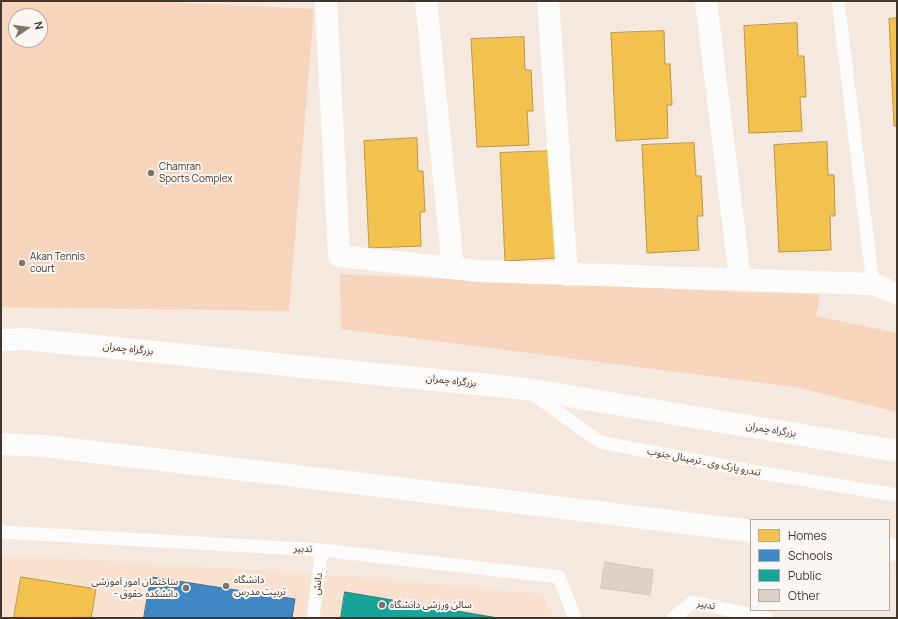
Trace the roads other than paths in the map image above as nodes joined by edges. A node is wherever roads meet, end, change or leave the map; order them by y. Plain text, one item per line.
1 (326, 1) edge
2 (426, 1) edge
3 (548, 1) edge
4 (706, 1) edge
5 (838, 1) edge
6 (453, 268) junction
7 (566, 275) junction
8 (740, 279) junction
9 (873, 284) junction
10 (897, 294) edge
11 (1, 340) edge
12 (527, 389) junction
13 (1, 444) edge
14 (897, 451) edge
15 (897, 495) edge
16 (750, 531) edge
17 (1, 532) edge
18 (322, 550) junction
19 (313, 618) edge
20 (575, 618) edge
21 (672, 618) edge
22 (767, 618) edge

1 - 6 main road
2 - 6 main road
3 - 7 main road
4 - 8 main road
5 - 9 lane
6 - 7 main road
7 - 8 main road
8 - 9 main road
9 - 10 main road
11 - 12 main road, بزرگراه چمران
12 - 14 main road, بزرگراه چمران
12 - 15 lane, تندرو پارک وی ـ ترمینال جنوب
13 - 16 main road
17 - 18 lane, تدبیر
18 - 19 lane, دانش
18 - 20 lane, تدبیر
21 - 22 lane, تدبیر

